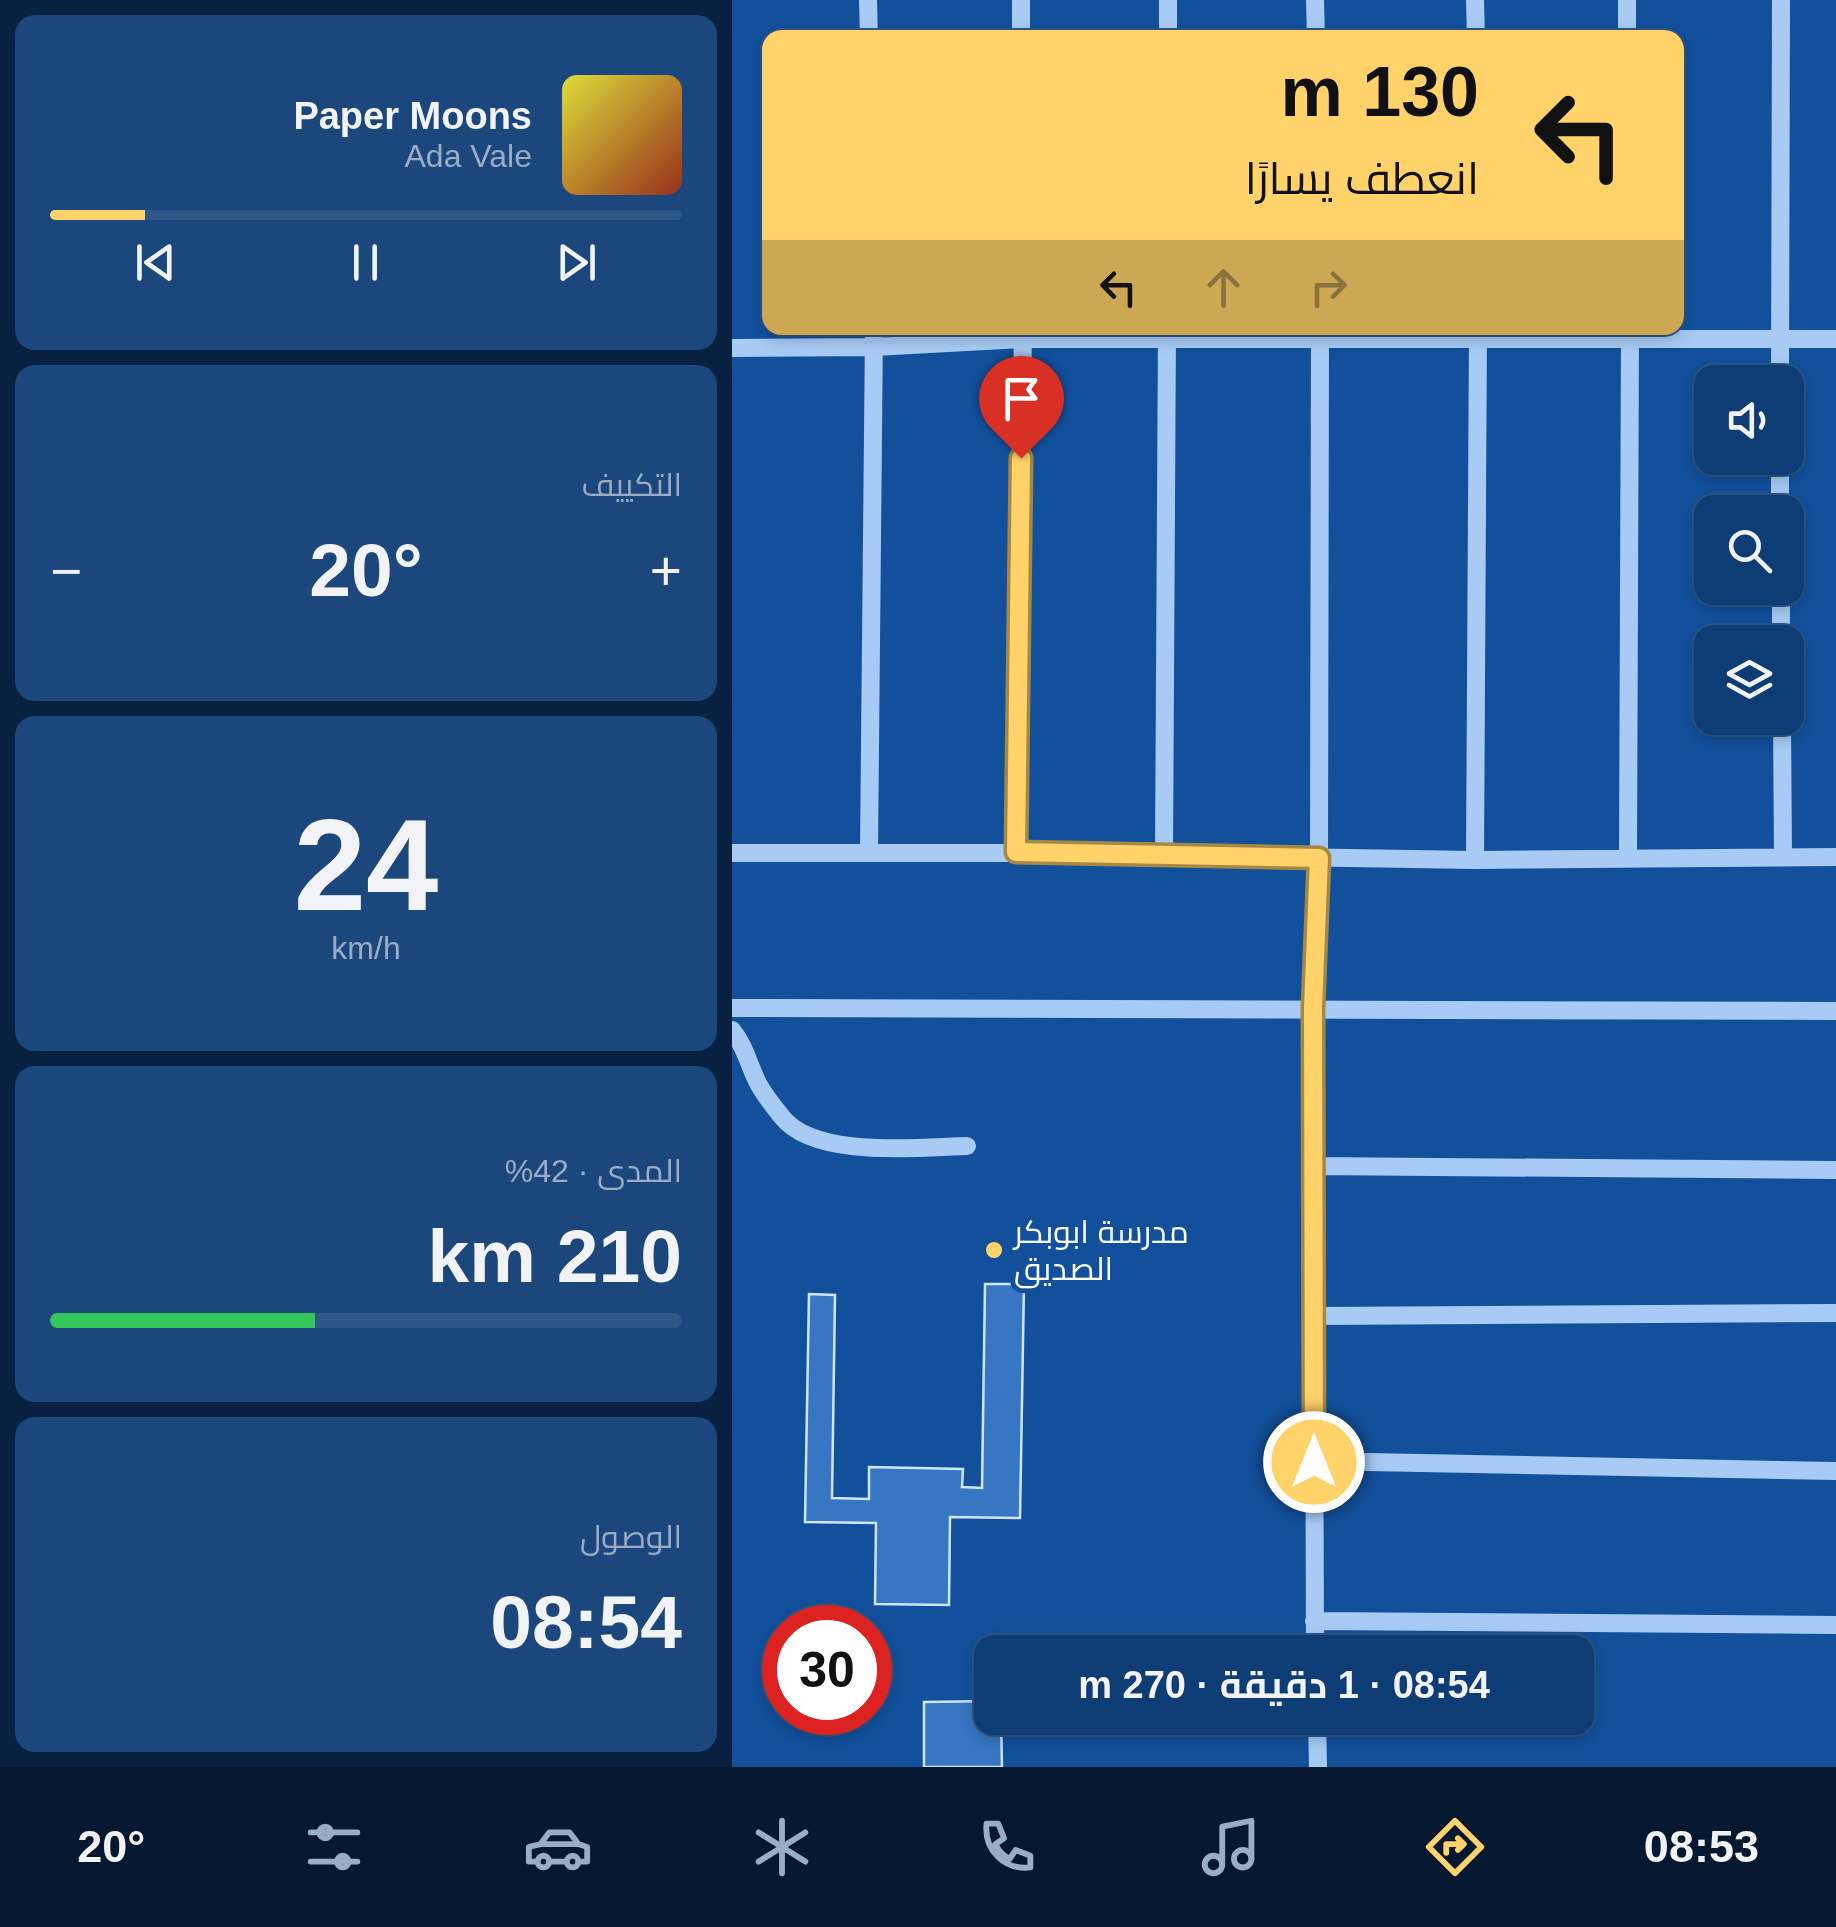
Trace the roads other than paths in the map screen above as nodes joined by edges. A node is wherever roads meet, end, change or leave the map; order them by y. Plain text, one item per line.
1 (868, 0) edge
2 (1020, 0) edge
3 (1168, 0) edge
4 (1315, 0) edge
5 (1475, 0) edge
6 (1627, 0) edge
7 (1781, 0) edge
8 (869, 30) edge
9 (1021, 30) edge
10 (1168, 30) edge
11 (1316, 30) edge
12 (1476, 30) edge
13 (1627, 30) edge
14 (948, 335) edge
15 (1023, 335) edge
16 (1167, 335) edge
17 (1320, 335) edge
18 (1478, 335) edge
19 (1630, 335) edge
20 (1680, 335) edge
21 (874, 337) edge
22 (1779, 339) junction
23 (1836, 339) edge
24 (732, 348) edge
25 (1780, 365) edge
26 (1782, 735) edge
27 (732, 852) edge
28 (1016, 852) junction
29 (870, 853) junction
30 (1783, 855) junction
31 (1164, 856) junction
32 (1836, 857) edge
33 (1319, 858) junction
34 (1628, 858) junction
35 (1475, 860) junction
36 (732, 1008) edge
37 (1313, 1008) junction
38 (1836, 1011) edge
39 (732, 1030) edge
40 (967, 1146) dead end
41 (1313, 1166) junction
42 (1836, 1170) edge
43 (1836, 1313) edge
44 (1314, 1316) junction
45 (1314, 1462) junction
46 (1836, 1471) edge
47 (1314, 1622) junction
48 (1836, 1625) edge
49 (1314, 1635) edge
50 (1317, 1735) edge
51 (1318, 1767) edge

1 - 8 street
2 - 9 street
3 - 10 street
4 - 11 street
5 - 12 street
6 - 13 street
7 - 22 street
14 - 21 street
15 - 28 street
16 - 31 street
17 - 33 street
18 - 35 street
19 - 34 street
20 - 22 street
21 - 24 street
21 - 29 street
22 - 23 street
22 - 25 street
26 - 30 street
27 - 29 street
28 - 29 street
28 - 31 street
30 - 32 street
30 - 34 street
31 - 33 street
33 - 35 street
33 - 37 street
34 - 35 street
36 - 37 street
37 - 38 street
37 - 41 street
39 - 40 street
41 - 42 street
41 - 44 street
43 - 44 street
44 - 45 street
45 - 46 street
45 - 47 street
47 - 48 street
47 - 49 street
50 - 51 street

